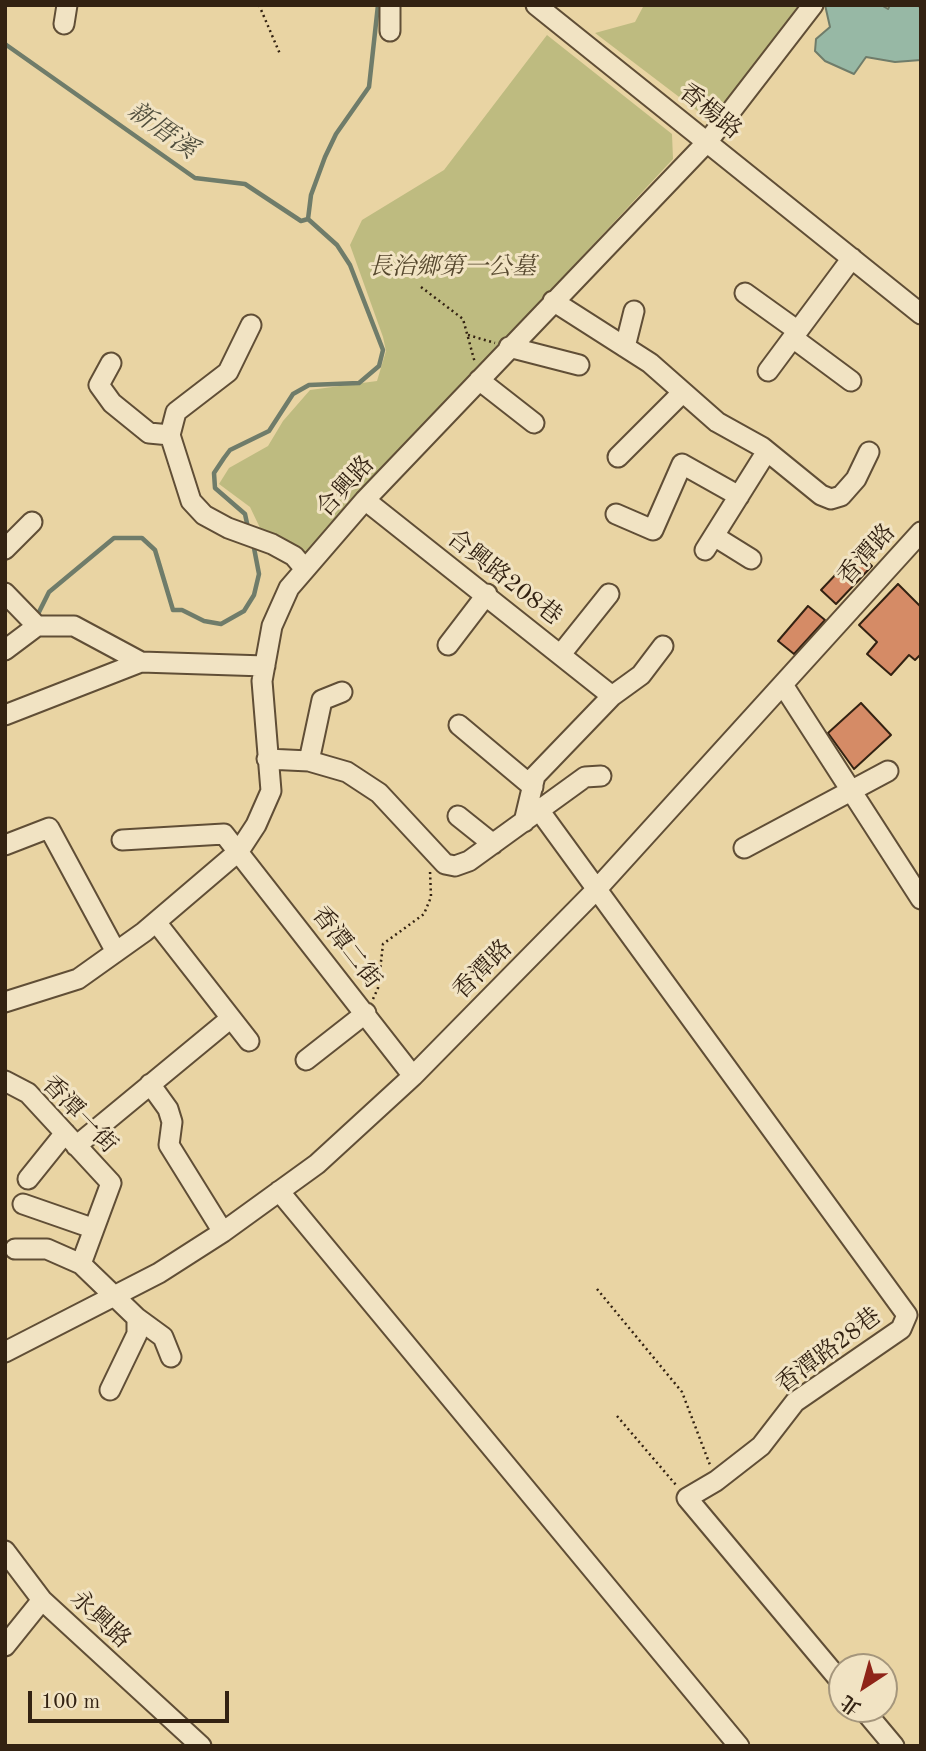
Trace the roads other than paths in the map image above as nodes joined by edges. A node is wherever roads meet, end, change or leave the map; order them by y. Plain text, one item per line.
1 (390, 5) edge
2 (536, 5) edge
3 (813, 5) edge
4 (390, 31) dead end
5 (708, 141) junction
6 (852, 258) junction
7 (745, 293) dead end
8 (553, 301) junction
9 (634, 311) dead end
10 (921, 314) edge
11 (251, 325) dead end
12 (795, 335) junction
13 (509, 347) junction
14 (625, 347) junction
15 (111, 363) dead end
16 (579, 365) dead end
17 (768, 371) dead end
18 (479, 380) junction
19 (851, 381) dead end
20 (683, 392) junction
21 (534, 423) dead end
22 (170, 435) junction
23 (767, 451) junction
24 (869, 452) dead end
25 (618, 457) dead end
26 (739, 496) junction
27 (365, 500) junction
28 (616, 514) dead end
29 (32, 522) dead end
30 (921, 532) edge
31 (5, 549) edge
32 (751, 559) dead end
33 (305, 569) junction
34 (5, 593) edge
35 (487, 594) junction
36 (609, 594) dead end
37 (37, 626) junction
38 (448, 645) dead end
39 (663, 646) dead end
40 (5, 650) edge
41 (561, 654) junction
42 (141, 662) junction
43 (265, 666) junction
44 (783, 685) junction
45 (342, 692) dead end
46 (611, 695) junction
47 (5, 715) edge
48 (459, 725) dead end
49 (267, 759) junction
50 (309, 761) junction
51 (888, 771) dead end
52 (601, 776) dead end
53 (533, 787) junction
54 (851, 791) junction
55 (458, 816) dead end
56 (531, 816) junction
57 (122, 840) dead end
58 (493, 844) junction
59 (5, 845) edge
60 (744, 848) dead end
61 (239, 851) junction
62 (596, 890) junction
63 (921, 899) edge
64 (156, 922) junction
65 (116, 952) junction
66 (5, 1002) edge
67 (366, 1013) junction
68 (231, 1018) junction
69 (249, 1041) dead end
70 (306, 1060) dead end
71 (413, 1076) junction
72 (150, 1084) junction
73 (7, 1085) edge
74 (70, 1140) junction
75 (28, 1180) dead end
76 (279, 1191) junction
77 (23, 1204) dead end
78 (92, 1228) junction
79 (223, 1232) junction
80 (16, 1249) dead end
81 (81, 1264) junction
82 (112, 1296) junction
83 (137, 1318) junction
84 (5, 1352) edge
85 (172, 1357) dead end
86 (110, 1390) dead end
87 (5, 1552) edge
88 (43, 1600) junction
89 (5, 1646) edge
90 (828, 1666) edge
91 (875, 1723) edge
92 (201, 1746) edge
93 (739, 1746) edge
94 (894, 1746) edge

1 - 4 street
2 - 5 street, 香楊路
3 - 5 street, 合興路
5 - 6 street, 香楊路
5 - 8 street, 合興路
6 - 10 street, 香楊路
6 - 12 street
7 - 12 street
8 - 13 street, 合興路
8 - 14 street
9 - 14 street
11 - 22 street
12 - 17 street
12 - 19 street
13 - 16 street
13 - 18 street, 合興路
14 - 20 street
15 - 22 street
18 - 21 street
18 - 27 street, 合興路
20 - 23 street
20 - 25 street
22 - 33 street
23 - 24 street
23 - 26 street
26 - 28 street
26 - 32 street
27 - 33 street, 合興路
27 - 35 street, 合興路208巷
29 - 31 street
30 - 44 street, 香潭路
33 - 43 street, 合興路
34 - 37 street
35 - 38 street
35 - 41 street, 合興路208巷
36 - 41 street
37 - 40 street
37 - 42 street
39 - 46 street
41 - 46 street, 合興路208巷
42 - 43 street
42 - 47 street
43 - 49 street, 合興路
44 - 54 street
44 - 62 street, 香潭路
45 - 50 street
46 - 53 street
48 - 53 street
49 - 50 street
49 - 61 street, 合興路
50 - 58 street
51 - 54 street
52 - 56 street
53 - 56 street
54 - 60 street
54 - 63 street
55 - 58 street
56 - 58 street
56 - 62 street
57 - 61 street
59 - 65 street
61 - 64 street, 合興路
61 - 67 street, 香潭二街
62 - 71 street, 香潭路
62 - 90 street, 香潭路28巷
64 - 65 street, 合興路
64 - 68 street
65 - 66 street, 合興路
67 - 70 street
67 - 71 street, 香潭二街
68 - 69 street
68 - 72 street
71 - 76 street, 香潭路
72 - 74 street
72 - 79 street
73 - 74 street, 香潭一街
74 - 75 street
74 - 78 street, 香潭一街
76 - 79 street, 香潭路
76 - 93 street
77 - 78 street
78 - 81 street, 香潭一街
79 - 82 street, 香潭路
80 - 81 street
81 - 82 street
82 - 83 street
82 - 84 street, 香潭路
83 - 85 street
83 - 86 street
87 - 88 street, 永興路
88 - 89 street
88 - 92 street, 永興路
91 - 94 street

